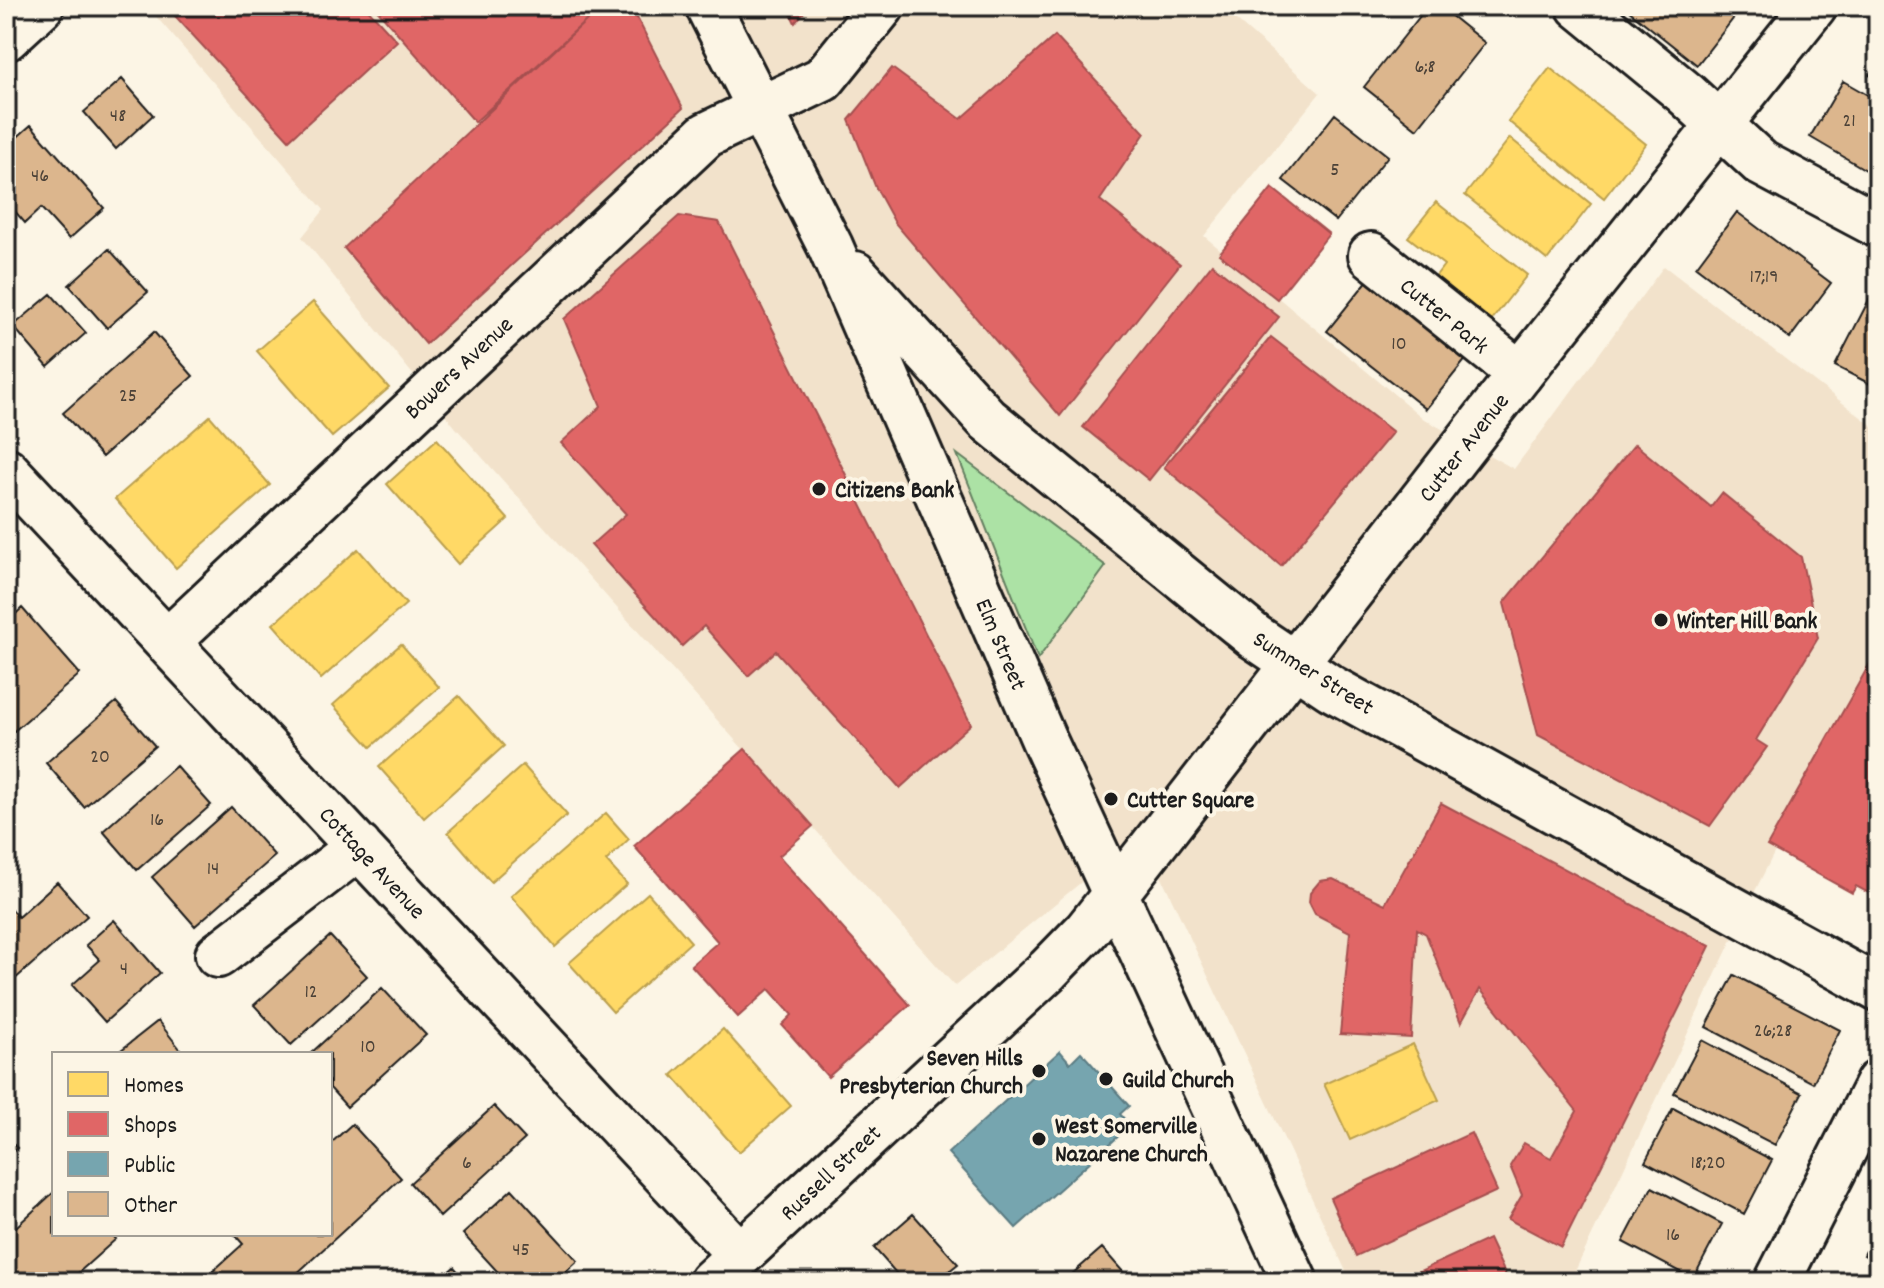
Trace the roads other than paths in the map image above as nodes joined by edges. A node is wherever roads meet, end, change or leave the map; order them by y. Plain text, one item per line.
1 (41, 6) edge
2 (708, 6) edge
3 (882, 6) edge
4 (1579, 6) edge
5 (1814, 6) edge
6 (6, 38) edge
7 (760, 108) junction
8 (1720, 125) junction
9 (1878, 225) edge
10 (830, 246) junction
11 (1371, 255) dead end
12 (1520, 374) junction
13 (6, 470) edge
14 (167, 642) junction
15 (1293, 663) junction
16 (359, 847) junction
17 (1117, 892) junction
18 (218, 955) dead end
19 (1878, 989) edge
20 (1878, 1083) edge
21 (726, 1268) edge
22 (1295, 1282) edge
23 (1777, 1282) edge

1 - 6 main road
2 - 7 main road, Elm Street
3 - 7 main road, Bowers Avenue
4 - 8 main road
5 - 8 main road, Cutter Avenue
7 - 10 main road, Elm Street
7 - 14 main road, Bowers Avenue
8 - 9 main road
8 - 12 main road, Cutter Avenue
10 - 15 main road, Summer Street
10 - 17 main road, Elm Street
11 - 12 main road, Cutter Park
12 - 15 main road, Cutter Avenue
13 - 14 main road, Cottage Avenue
14 - 16 main road, Cottage Avenue
15 - 17 main road, Cutter Avenue
15 - 19 main road, Summer Street
16 - 18 main road
16 - 21 main road, Cottage Avenue
17 - 21 main road, Russell Street
17 - 22 main road, Elm Street
20 - 23 main road

